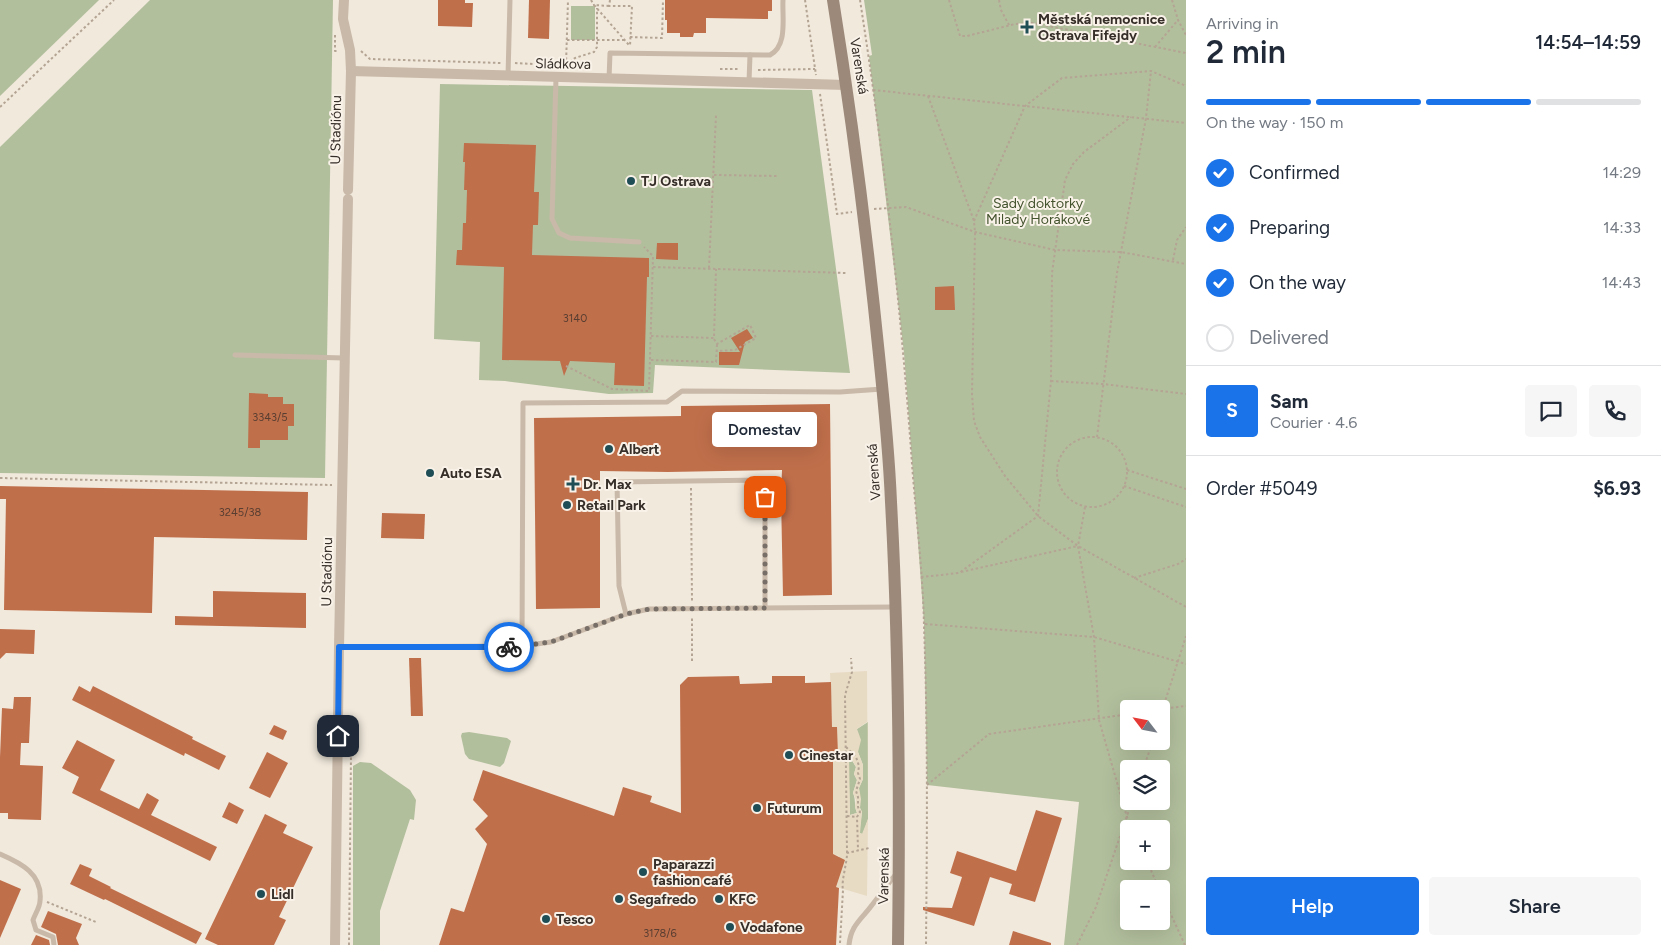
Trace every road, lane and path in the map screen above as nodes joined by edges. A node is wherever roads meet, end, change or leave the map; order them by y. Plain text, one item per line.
1 (114, 0) edge
2 (344, 0) edge
3 (510, 0) edge
4 (568, 0) edge
5 (591, 0) edge
6 (610, 0) edge
7 (664, 0) edge
8 (783, 0) edge
9 (805, 0) edge
10 (833, 0) edge
11 (860, 0) edge
12 (949, 0) edge
13 (999, 0) edge
14 (1172, 0) edge
15 (596, 6) junction
16 (610, 6) junction
17 (1178, 20) junction
18 (1010, 25) junction
19 (1186, 34) edge
20 (630, 38) junction
21 (566, 40) junction
22 (596, 40) junction
23 (624, 40) junction
24 (1155, 47) junction
25 (350, 50) junction
26 (1186, 53) edge
27 (750, 55) junction
28 (508, 63) junction
29 (540, 64) dead end
30 (566, 65) junction
31 (574, 66) dead end
32 (713, 69) dead end
33 (815, 69) junction
34 (750, 70) junction
35 (351, 71) junction
36 (1151, 71) junction
37 (508, 76) junction
38 (556, 78) junction
39 (608, 79) junction
40 (749, 83) junction
41 (818, 85) junction
42 (846, 86) junction
43 (1186, 86) edge
44 (873, 90) junction
45 (928, 96) junction
46 (1025, 106) junction
47 (0, 107) edge
48 (716, 114) dead end
49 (1131, 117) junction
50 (1146, 118) junction
51 (1186, 123) edge
52 (714, 175) junction
53 (777, 176) dead end
54 (888, 208) junction
55 (864, 210) junction
56 (974, 220) junction
57 (1186, 227) edge
58 (975, 232) junction
59 (639, 242) joint
60 (1055, 250) junction
61 (1121, 252) junction
62 (1173, 260) junction
63 (1186, 264) edge
64 (653, 267) junction
65 (709, 268) junction
66 (716, 269) junction
67 (846, 273) dead end
68 (650, 336) junction
69 (714, 338) junction
70 (717, 344) junction
71 (716, 351) junction
72 (235, 355) dead end
73 (345, 358) junction
74 (650, 360) junction
75 (566, 366) dead end
76 (1050, 380) junction
77 (1103, 384) junction
78 (882, 389) junction
79 (1186, 394) edge
80 (1097, 437) junction
81 (1126, 470) junction
82 (0, 478) edge
83 (690, 481) junction
84 (342, 486) junction
85 (1124, 486) junction
86 (1186, 490) edge
87 (1186, 506) edge
88 (1085, 507) junction
89 (1038, 516) junction
90 (1078, 546) junction
91 (1186, 559) edge
92 (959, 573) junction
93 (921, 577) junction
94 (1134, 578) junction
95 (1186, 607) edge
96 (693, 608) junction
97 (765, 608) junction
98 (894, 608) junction
99 (626, 614) junction
100 (924, 624) junction
101 (1186, 636) edge
102 (1094, 637) junction
103 (522, 646) junction
104 (339, 647) junction
105 (851, 658) dead end
106 (692, 661) dead end
107 (1177, 661) junction
108 (1186, 664) edge
109 (1165, 700) edge
110 (1186, 706) edge
111 (1170, 708) edge
112 (1120, 716) edge
113 (1099, 720) junction
114 (846, 746) junction
115 (351, 754) dead end
116 (927, 785) junction
117 (1129, 810) edge
118 (847, 816) junction
119 (857, 817) junction
120 (1127, 817) junction
121 (1128, 820) edge
122 (869, 848) dead end
123 (858, 850) junction
124 (847, 853) junction
125 (0, 854) edge
126 (842, 866) dead end
127 (846, 868) junction
128 (899, 869) junction
129 (40, 899) junction
130 (1170, 912) edge
131 (96, 922) dead end
132 (54, 945) edge
133 (335, 945) edge
134 (349, 945) edge
135 (840, 945) edge
136 (849, 945) edge
137 (898, 945) edge
138 (926, 945) edge
139 (1077, 945) edge
140 (1185, 945) edge

1 - 47 path
2 - 25 street
3 - 28 lane
4 - 21 path
5 - 15 path
6 - 16 path
7 - 20 path
8 - 27 lane
9 - 33 path
10 - 42 street, Varenská
11 - 44 path
12 - 18 path
13 - 18 path
14 - 17 path
15 - 16 path
15 - 22 path
15 - 23 path
16 - 20 path
17 - 19 path
17 - 24 path
18 - 24 path
20 - 23 path
21 - 22 path
21 - 30 path
22 - 23 path
22 - 30 path
24 - 26 path
25 - 28 path
25 - 35 street
27 - 34 lane
27 - 39 lane
28 - 29 path
28 - 37 lane
30 - 31 path
32 - 34 path
33 - 34 path
33 - 41 path
34 - 40 lane
35 - 37 street, Sládkova
35 - 73 street, U Stadiónu
36 - 43 path
36 - 46 path
36 - 50 path
37 - 38 street, Sládkova
38 - 39 street, Sládkova
38 - 59 lane
39 - 40 street, Sládkova
40 - 41 street, Sládkova
41 - 42 street, Sládkova
41 - 55 path
42 - 55 street, Varenská
44 - 45 path
44 - 54 path
45 - 46 path
45 - 56 path
46 - 49 path
46 - 56 path
48 - 52 path
49 - 50 path
49 - 60 path
50 - 51 path
50 - 61 path
52 - 53 path
52 - 65 path
54 - 55 path
54 - 58 path
54 - 93 path
55 - 78 street, Varenská
56 - 58 path
57 - 62 path
58 - 60 path
58 - 89 path
59 - 64 path
60 - 61 path
60 - 76 path
61 - 62 path
61 - 77 path
62 - 63 path
64 - 65 path
64 - 68 path
65 - 66 path
66 - 67 path
66 - 69 path
68 - 69 path
68 - 74 path
69 - 70 path
70 - 71 path
70 - 71 path
71 - 74 path
72 - 73 lane
73 - 84 street, U Stadiónu
74 - 75 path
76 - 77 path
76 - 89 path
77 - 79 path
77 - 80 path
78 - 98 street, Varenská
78 - 103 lane
80 - 81 path
80 - 88 path
81 - 85 path
81 - 86 path
82 - 84 path
83 - 96 path
83 - 97 lane
83 - 99 lane
84 - 104 street, U Stadiónu
85 - 87 path
85 - 88 path
88 - 90 path
89 - 90 path
89 - 92 path
90 - 92 path
90 - 94 path
90 - 102 path
91 - 94 path
92 - 93 path
93 - 100 path
94 - 95 path
96 - 97 lane
96 - 99 lane
96 - 106 path
97 - 98 lane
98 - 128 street, Varenská
99 - 103 lane
100 - 102 path
100 - 116 path
101 - 107 path
102 - 107 path
102 - 113 path
103 - 104 lane
104 - 133 street, U Stadiónu
105 - 114 path
107 - 108 path
107 - 109 path
110 - 111 path
112 - 113 path
113 - 116 path
113 - 120 path
114 - 118 path
114 - 119 path
115 - 134 path
116 - 138 path
117 - 120 path
118 - 119 path
118 - 124 path
119 - 123 path
120 - 121 path
120 - 139 path
122 - 123 path
123 - 124 path
124 - 127 path
125 - 129 lane
126 - 127 path
127 - 135 path
128 - 136 lane
128 - 137 street, Varenská
129 - 131 path
129 - 132 lane
130 - 140 path

